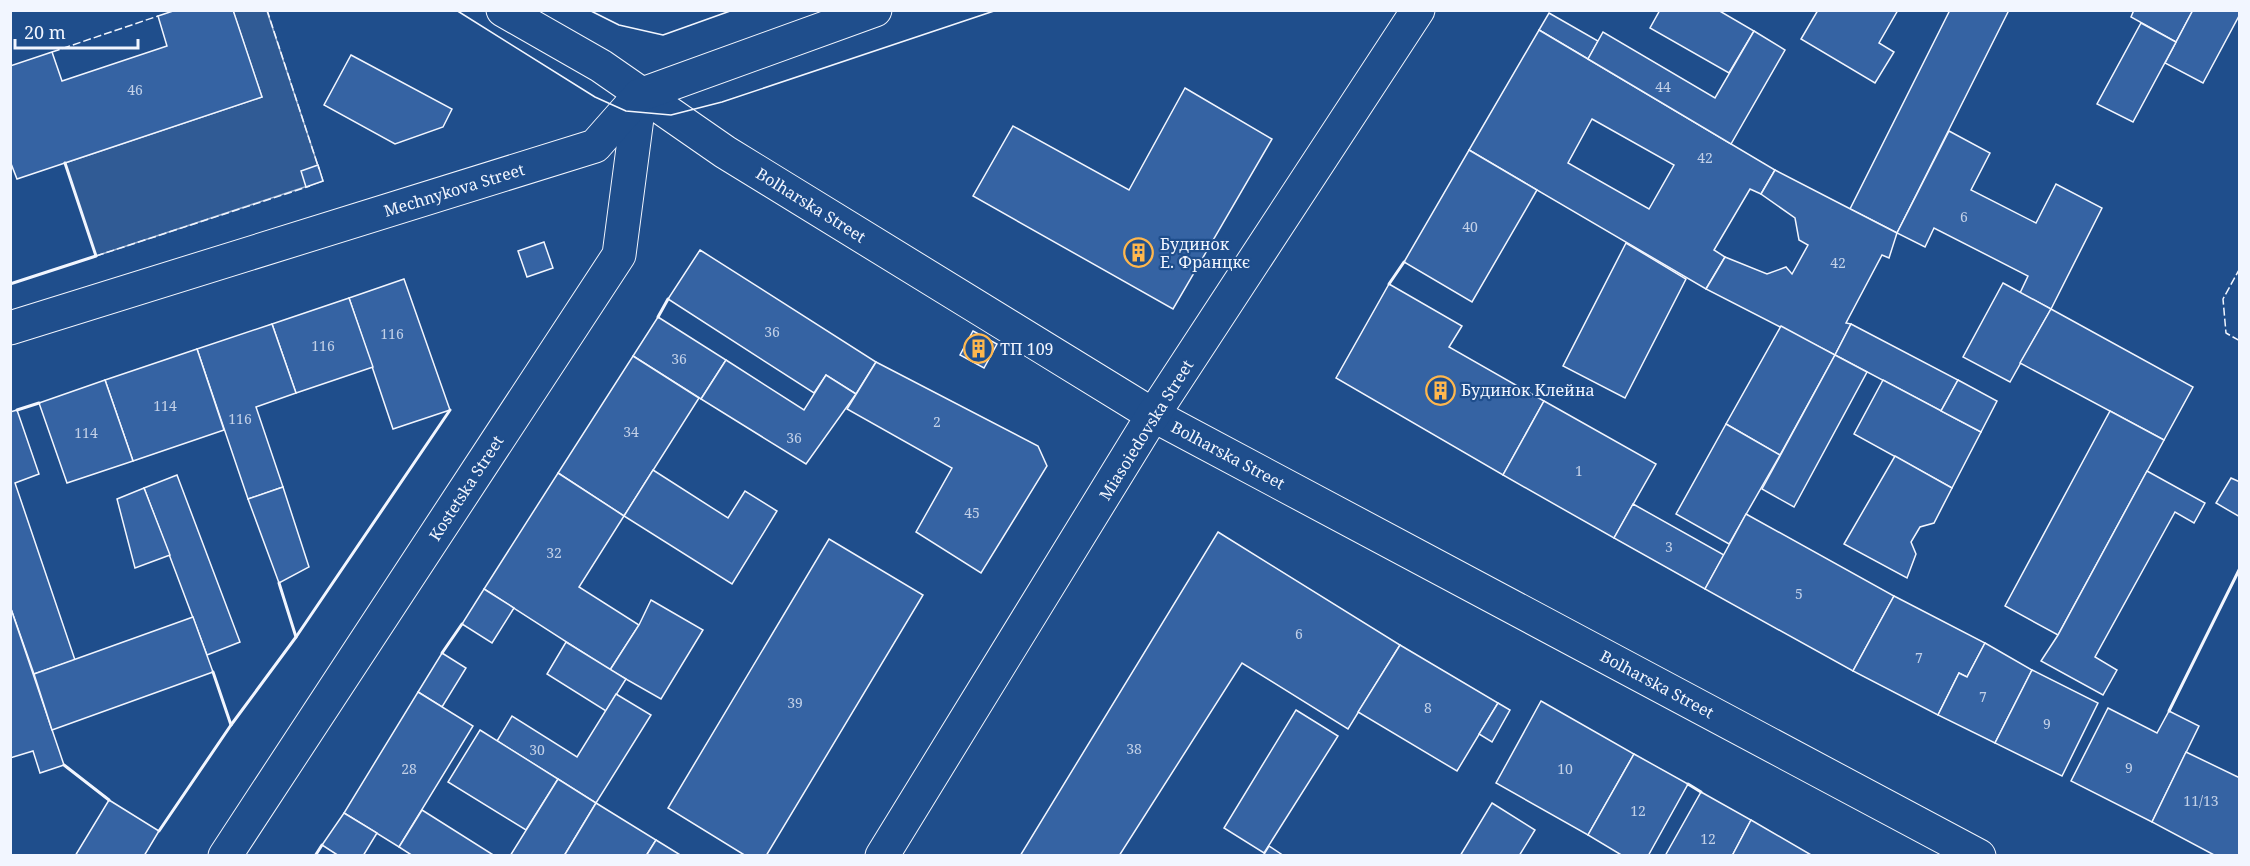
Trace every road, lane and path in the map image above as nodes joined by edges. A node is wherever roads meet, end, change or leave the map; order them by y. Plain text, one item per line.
1 (502, 10) edge
2 (875, 10) edge
3 (1418, 10) edge
4 (640, 95) junction
5 (10, 328) edge
6 (1154, 415) junction
7 (225, 855) edge
8 (882, 855) edge
9 (1979, 855) edge

1 - 4 street, Bolharska Street
2 - 4 street, Mechnykova Street
3 - 6 street, Miasoiedovska Street
4 - 5 street, Mechnykova Street
4 - 6 street, Bolharska Street
4 - 7 street, Kostetska Street
6 - 8 street, Miasoiedovska Street
6 - 9 street, Bolharska Street

